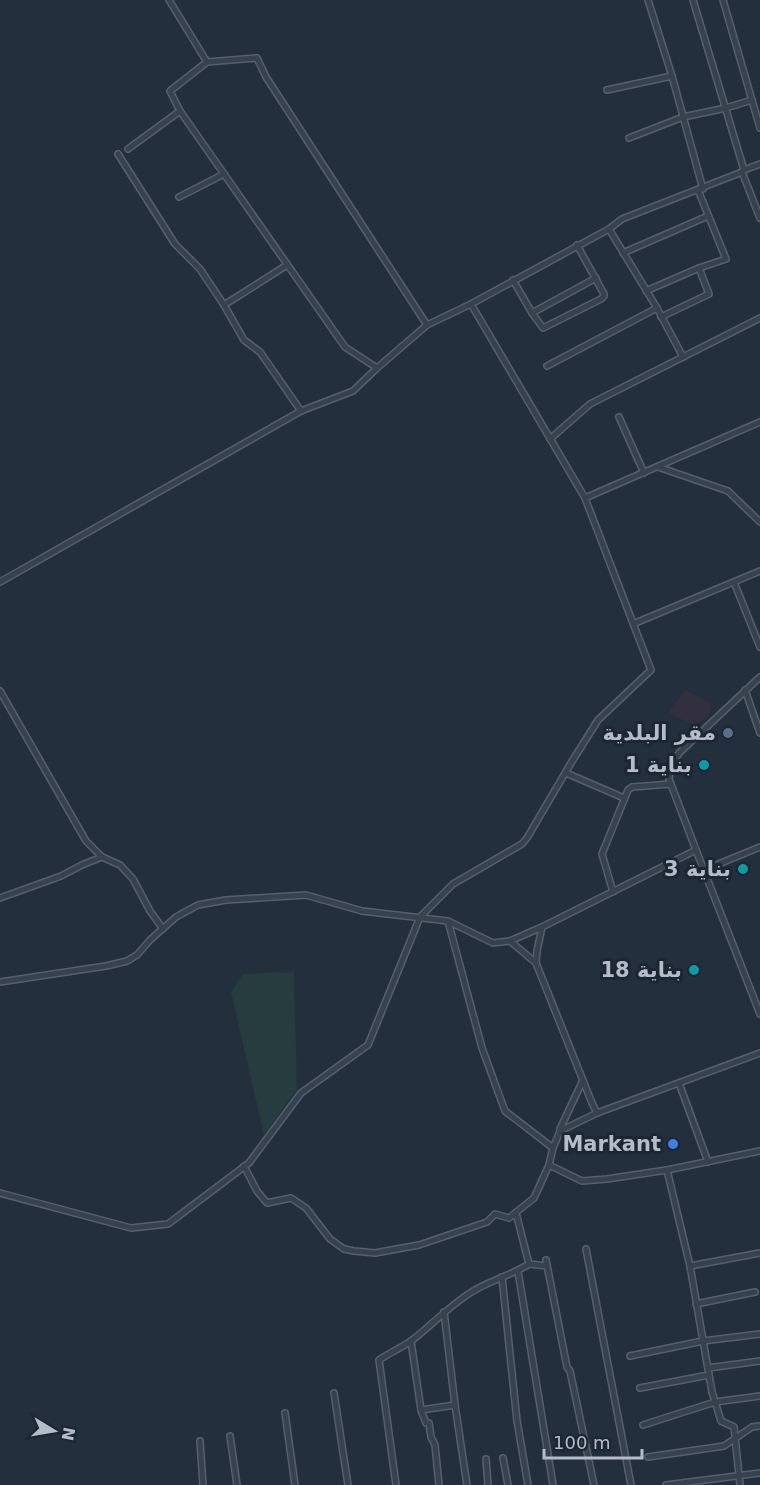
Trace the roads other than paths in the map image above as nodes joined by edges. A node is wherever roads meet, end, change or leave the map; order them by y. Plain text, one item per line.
1 (169, 0) edge
2 (648, 0) edge
3 (693, 0) edge
4 (723, 0) edge
5 (207, 62) junction
6 (672, 76) junction
7 (607, 90) dead end
8 (752, 100) junction
9 (726, 108) junction
10 (180, 111) junction
11 (683, 117) junction
12 (760, 128) edge
13 (628, 138) dead end
14 (128, 149) dead end
15 (118, 154) dead end
16 (760, 164) edge
17 (743, 171) junction
18 (224, 174) junction
19 (700, 190) junction
20 (179, 197) dead end
21 (708, 216) junction
22 (760, 218) edge
23 (609, 229) junction
24 (577, 245) junction
25 (623, 253) junction
26 (287, 265) junction
27 (699, 268) junction
28 (596, 278) junction
29 (513, 280) junction
30 (646, 291) junction
31 (471, 304) junction
32 (224, 305) junction
33 (657, 308) junction
34 (532, 313) junction
35 (661, 317) junction
36 (760, 318) edge
37 (427, 325) junction
38 (683, 357) junction
39 (547, 366) dead end
40 (377, 368) junction
41 (301, 411) junction
42 (620, 417) dead end
43 (760, 422) edge
44 (550, 439) junction
45 (657, 467) junction
46 (644, 472) junction
47 (585, 498) junction
48 (760, 522) edge
49 (760, 571) edge
50 (0, 582) edge
51 (734, 582) junction
52 (633, 624) junction
53 (760, 647) edge
54 (760, 677) edge
55 (745, 690) junction
56 (0, 691) edge
57 (760, 733) edge
58 (566, 773) junction
59 (671, 784) junction
60 (624, 798) junction
61 (760, 847) edge
62 (696, 850) junction
63 (102, 857) junction
64 (704, 870) junction
65 (613, 892) junction
66 (0, 898) edge
67 (420, 917) junction
68 (448, 921) junction
69 (542, 927) junction
70 (163, 929) junction
71 (510, 941) junction
72 (536, 963) junction
73 (0, 982) edge
74 (760, 1014) edge
75 (760, 1053) edge
76 (583, 1080) junction
77 (679, 1083) junction
78 (597, 1113) junction
79 (560, 1131) junction
80 (553, 1148) junction
81 (760, 1151) edge
82 (708, 1162) junction
83 (549, 1164) junction
84 (244, 1166) junction
85 (667, 1170) junction
86 (0, 1193) edge
87 (516, 1213) junction
88 (586, 1249) dead end
89 (760, 1253) edge
90 (529, 1264) junction
91 (690, 1266) junction
92 (518, 1271) junction
93 (502, 1277) junction
94 (755, 1292) dead end
95 (696, 1304) junction
96 (444, 1312) junction
97 (760, 1334) edge
98 (411, 1341) junction
99 (703, 1341) junction
100 (630, 1356) dead end
101 (760, 1361) edge
102 (708, 1368) junction
103 (709, 1375) junction
104 (640, 1388) dead end
105 (334, 1393) dead end
106 (760, 1396) edge
107 (716, 1402) junction
108 (454, 1405) junction
109 (421, 1410) junction
110 (285, 1413) dead end
111 (643, 1425) dead end
112 (760, 1426) edge
113 (230, 1436) dead end
114 (735, 1438) junction
115 (200, 1441) dead end
116 (648, 1457) dead end
117 (503, 1458) dead end
118 (486, 1459) dead end
119 (760, 1473) edge
120 (740, 1475) junction
121 (203, 1485) edge
122 (237, 1485) edge
123 (295, 1485) edge
124 (348, 1485) edge
125 (396, 1485) edge
126 (439, 1485) edge
127 (467, 1485) edge
128 (488, 1485) edge
129 (508, 1485) edge
130 (528, 1485) edge
131 (553, 1485) edge
132 (594, 1485) edge
133 (631, 1485) edge
134 (666, 1485) edge
135 (740, 1485) edge

1 - 5 street
2 - 6 street
3 - 9 street
4 - 8 street
5 - 10 street
5 - 37 street
6 - 7 street
6 - 11 street
8 - 9 street
8 - 12 street
9 - 11 street
9 - 17 street
10 - 14 street
10 - 18 street
11 - 13 street
11 - 19 street
15 - 32 street
16 - 17 street
17 - 19 street
17 - 22 street
18 - 20 street
18 - 26 street
19 - 21 street
19 - 23 street
21 - 25 street
21 - 27 street
23 - 24 street
23 - 25 street
24 - 28 street
24 - 29 street
25 - 30 street
26 - 32 street
26 - 40 street
27 - 30 street
27 - 35 street
28 - 34 street
28 - 34 street
29 - 31 street
29 - 34 street
30 - 33 street
31 - 37 street
31 - 44 street
32 - 41 street
33 - 35 street
33 - 39 street
35 - 38 street
36 - 38 street
37 - 40 street
38 - 44 street
40 - 41 street
41 - 50 street
42 - 46 street
43 - 45 street
44 - 47 street
45 - 46 street
45 - 48 street
46 - 47 street
47 - 52 street
49 - 51 street
51 - 52 street
51 - 53 street
52 - 58 street
54 - 55 street
55 - 57 street
55 - 59 street
56 - 63 street
58 - 60 street
58 - 67 street
59 - 60 street
59 - 62 street
60 - 65 street
61 - 64 street
62 - 64 street
62 - 65 street
63 - 66 street
63 - 70 street
64 - 74 street
65 - 69 street
67 - 68 street
67 - 70 street
67 - 84 street
68 - 71 street
68 - 80 street
69 - 71 street
69 - 72 street
70 - 73 street
71 - 72 street
72 - 76 street
75 - 77 street
76 - 78 street
76 - 79 street
77 - 78 street
77 - 82 street
78 - 79 street
79 - 80 street
80 - 83 street
81 - 82 street
82 - 85 street
83 - 85 street
83 - 87 street
84 - 86 street
84 - 87 street
85 - 91 street
87 - 90 street
88 - 133 street
89 - 91 street
90 - 92 street
90 - 132 street
91 - 95 street
92 - 93 street
92 - 131 street
93 - 96 street
93 - 130 street
94 - 95 street
95 - 99 street
96 - 98 street
96 - 108 street
97 - 99 street
98 - 109 street
98 - 125 street
99 - 100 street
99 - 102 street
101 - 102 street
102 - 103 street
103 - 104 street
103 - 107 street
105 - 124 street
106 - 107 street
107 - 111 street
107 - 114 street
108 - 109 street
108 - 127 street
109 - 126 street
110 - 123 street
112 - 114 street
113 - 122 street
114 - 116 street
114 - 120 street
115 - 121 street
117 - 129 street
118 - 128 street
119 - 120 street
120 - 134 street
120 - 135 street

